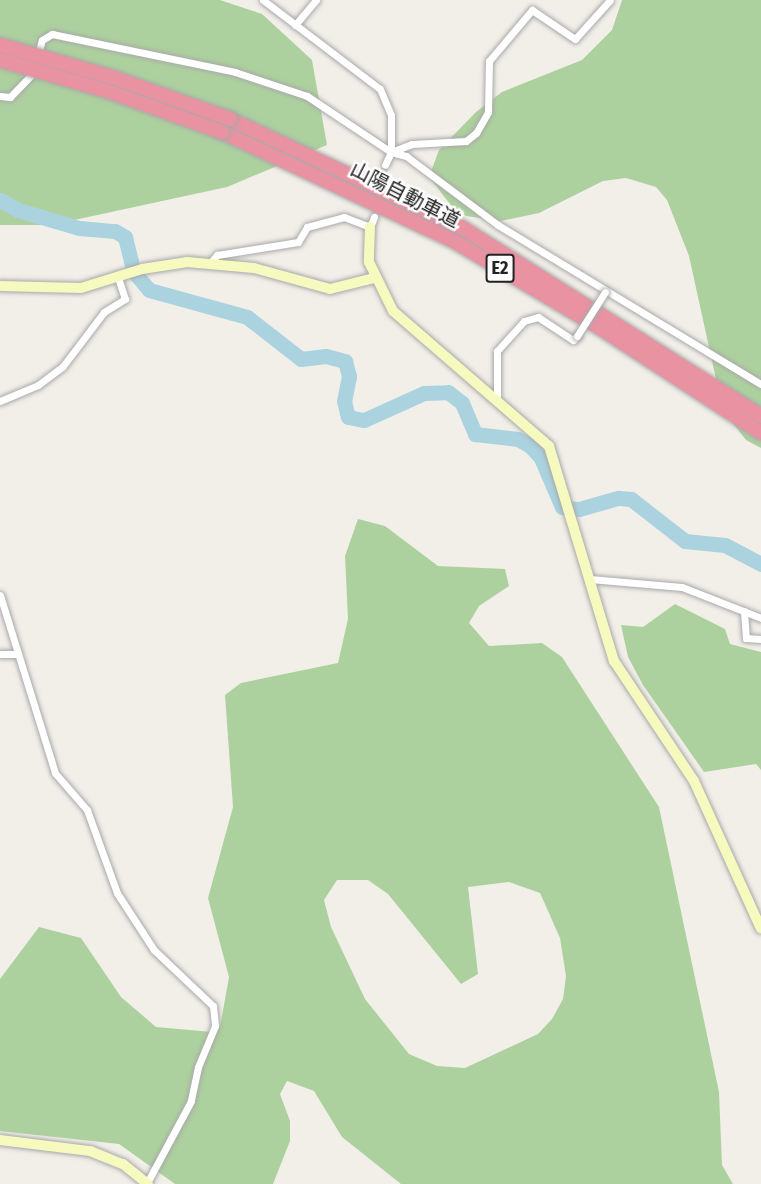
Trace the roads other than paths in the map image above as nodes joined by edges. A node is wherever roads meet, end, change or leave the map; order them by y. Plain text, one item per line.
1 (263, 0) edge
2 (316, 0) edge
3 (610, 0) edge
4 (295, 25) junction
5 (0, 45) edge
6 (0, 60) edge
7 (0, 96) edge
8 (391, 152) junction
9 (386, 165) tunnel mouth
10 (372, 222) joint
11 (210, 263) junction
12 (122, 276) junction
13 (375, 278) junction
14 (0, 286) edge
15 (606, 290) junction
16 (761, 384) edge
17 (496, 400) junction
18 (0, 401) edge
19 (761, 416) edge
20 (761, 433) edge
21 (590, 579) junction
22 (0, 595) edge
23 (744, 610) junction
24 (761, 618) edge
25 (761, 639) edge
26 (0, 654) edge
27 (18, 654) junction
28 (761, 929) edge
29 (0, 1140) edge
30 (148, 1184) edge

1 - 4 street
2 - 4 street
3 - 8 street
4 - 8 street
5 - 19 highway, 山陽自動車道 / E2, bridge
6 - 20 highway, 山陽自動車道 / E2, bridge
7 - 8 street
8 - 9 street
8 - 15 street
10 - 11 street
10 - 13 street
11 - 12 street
11 - 13 street
12 - 14 street
12 - 18 street
13 - 17 street
15 - 16 street
15 - 17 street, bridge
17 - 21 street
21 - 23 street
21 - 28 street
22 - 27 street
23 - 24 street
23 - 25 street
26 - 27 street
27 - 30 street
29 - 30 street

